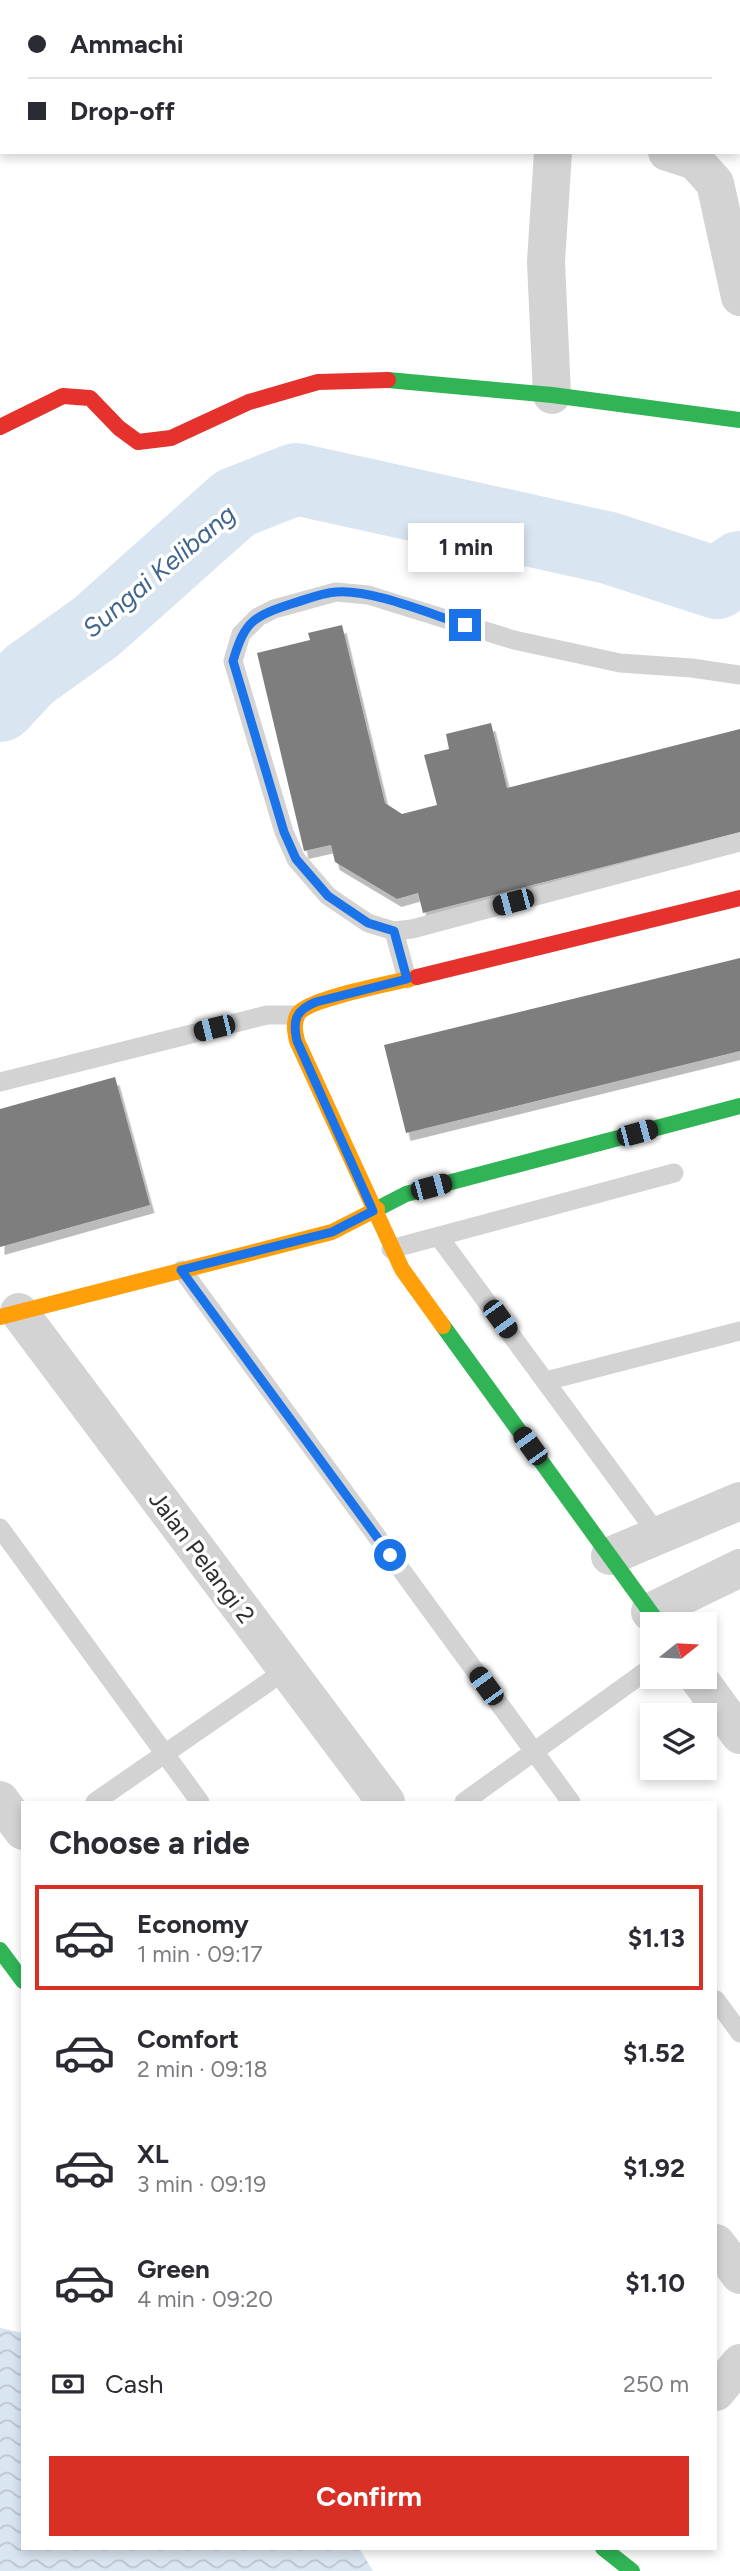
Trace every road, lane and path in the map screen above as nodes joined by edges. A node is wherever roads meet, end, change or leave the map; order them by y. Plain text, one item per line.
1 (552, 154) edge
2 (673, 154) edge
3 (740, 297) edge
4 (552, 395) junction
5 (740, 420) edge
6 (0, 427) edge
7 (740, 675) edge
8 (740, 842) edge
9 (740, 898) edge
10 (394, 931) junction
11 (407, 979) junction
12 (296, 1015) junction
13 (0, 1082) edge
14 (740, 1106) edge
15 (674, 1173) dead end
16 (373, 1211) junction
17 (439, 1237) junction
18 (391, 1249) junction
19 (181, 1270) junction
20 (9, 1314) edge
21 (740, 1331) edge
22 (546, 1381) junction
23 (740, 1501) edge
24 (0, 1528) edge
25 (659, 1536) junction
26 (610, 1556) junction
27 (740, 1568) edge
28 (651, 1612) edge
29 (665, 1612) edge
30 (286, 1670) junction
31 (640, 1675) edge
32 (706, 1689) edge
33 (740, 1735) edge
34 (534, 1752) junction
35 (164, 1754) junction
36 (0, 1800) edge
37 (96, 1801) edge
38 (199, 1801) edge
39 (385, 1801) edge
40 (465, 1801) edge
41 (570, 1801) edge
42 (21, 1828) edge
43 (0, 1950) edge
44 (21, 1978) edge
45 (717, 2001) edge
46 (740, 2033) edge
47 (717, 2244) edge
48 (740, 2275) edge
49 (740, 2363) edge
50 (717, 2391) edge
51 (606, 2550) edge
52 (632, 2571) edge

1 - 4 street
2 - 3 street
4 - 5 street
4 - 6 street
7 - 10 lane
8 - 10 lane
9 - 11 street
10 - 11 lane
11 - 12 street
12 - 13 lane
12 - 16 street
14 - 16 street
15 - 17 lane
16 - 18 street
16 - 19 street
17 - 18 lane
17 - 22 lane
18 - 26 street
19 - 20 street
19 - 34 lane
20 - 30 street, Jalan Pelangi 2
21 - 22 lane
22 - 25 lane
23 - 25 street
24 - 35 lane
25 - 26 street
26 - 28 street
27 - 29 street
30 - 35 lane
30 - 39 street, Jalan Pelangi 2
31 - 34 lane
32 - 33 street
34 - 40 lane
34 - 41 lane
35 - 37 lane
35 - 38 lane
36 - 42 street
43 - 44 street
45 - 46 lane
47 - 48 street
49 - 50 street
51 - 52 street

